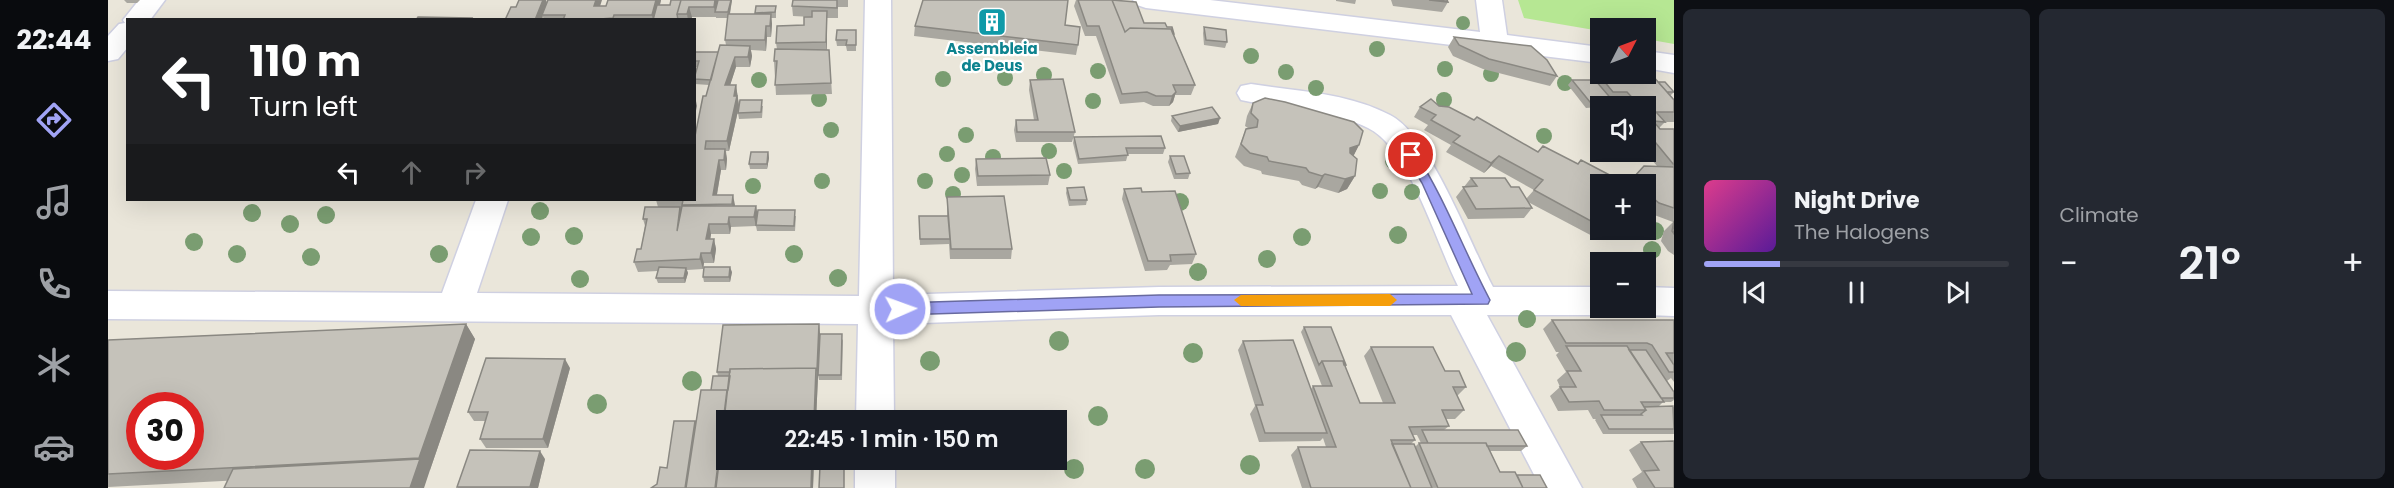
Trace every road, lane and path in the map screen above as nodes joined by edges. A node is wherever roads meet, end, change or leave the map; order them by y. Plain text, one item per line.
1 (152, 0) edge
2 (878, 0) edge
3 (1146, 0) edge
4 (1489, 0) edge
5 (138, 18) edge
6 (126, 32) edge
7 (1494, 42) junction
8 (108, 53) edge
9 (1590, 54) edge
10 (1656, 61) edge
11 (1674, 64) edge
12 (1251, 93) dead end
13 (492, 201) edge
14 (1471, 299) junction
15 (1590, 301) edge
16 (1656, 302) edge
17 (1674, 302) edge
18 (108, 304) edge
19 (454, 309) junction
20 (876, 310) junction
21 (875, 410) edge
22 (875, 470) edge
23 (875, 488) edge
24 (1562, 488) edge

1 - 5 street
2 - 20 street
3 - 7 street
4 - 7 street
6 - 8 street
7 - 9 street
10 - 11 street
12 - 14 street
13 - 19 street
14 - 15 street
14 - 20 street
14 - 24 street
16 - 17 street
18 - 19 street
19 - 20 street
20 - 21 street
22 - 23 street

